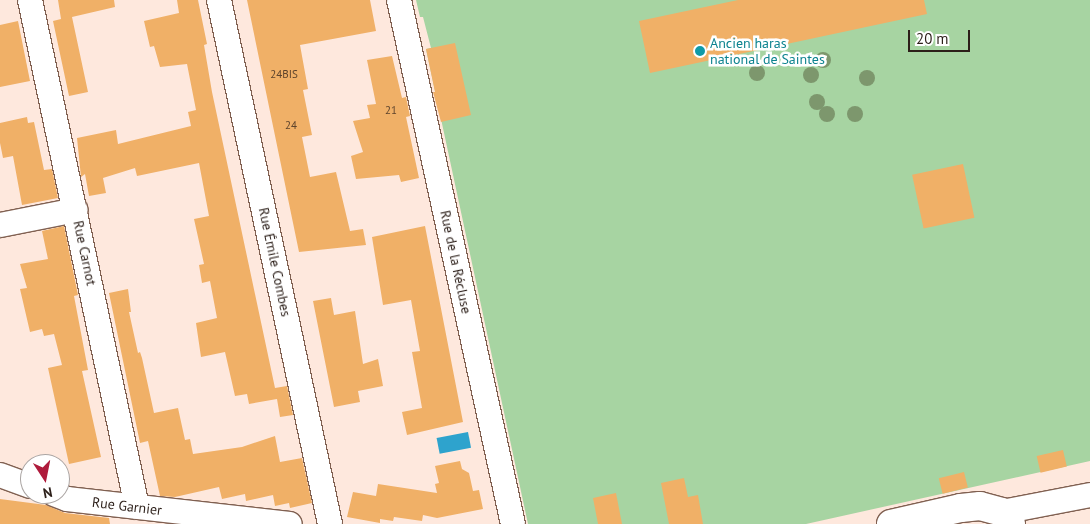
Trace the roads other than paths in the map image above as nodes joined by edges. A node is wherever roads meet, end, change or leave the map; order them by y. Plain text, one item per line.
1 (30, 0) edge
2 (219, 0) edge
3 (400, 0) edge
4 (76, 210) junction
5 (0, 225) edge
6 (0, 475) edge
7 (20, 482) edge
8 (1090, 494) edge
9 (70, 499) edge
10 (137, 507) junction
11 (1007, 518) edge
12 (290, 524) edge
13 (330, 524) edge
14 (513, 524) edge
15 (891, 524) edge

1 - 4 street, Rue Carnot
2 - 13 street, Rue Émile Combes
3 - 14 street, Rue de la Récluse
4 - 5 street
4 - 10 street, Rue Carnot
6 - 7 street
8 - 11 street
9 - 10 street, Rue Garnier
10 - 12 street, Rue Garnier
11 - 15 main road

